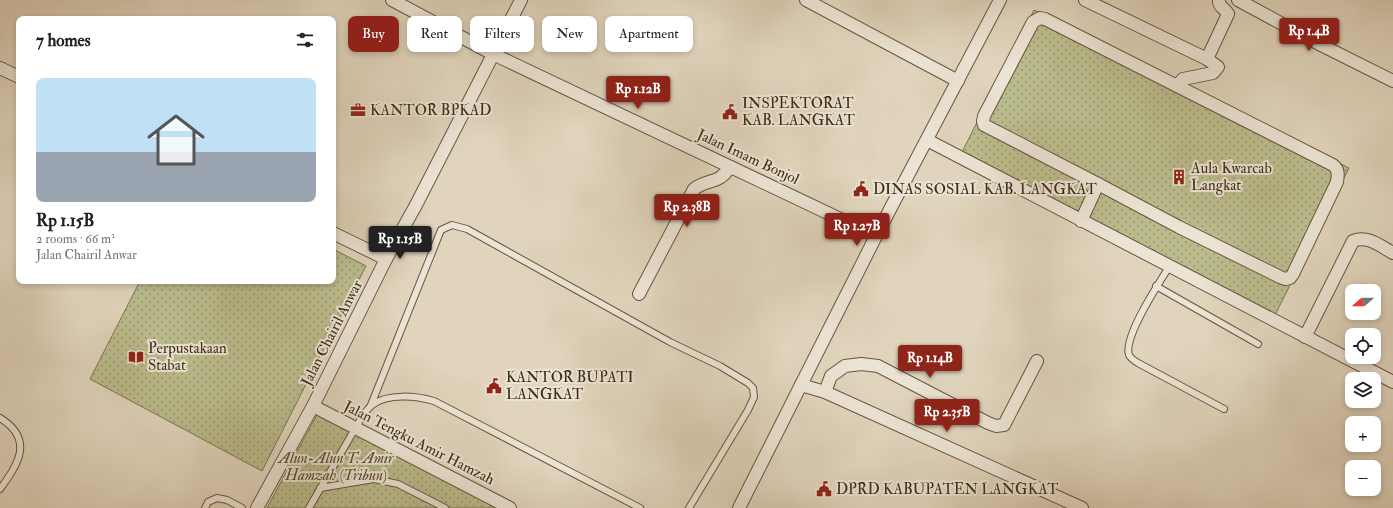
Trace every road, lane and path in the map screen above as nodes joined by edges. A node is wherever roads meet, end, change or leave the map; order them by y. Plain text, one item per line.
1 (392, 0) edge
2 (521, 0) edge
3 (806, 0) edge
4 (1000, 0) edge
5 (1085, 0) edge
6 (1219, 0) edge
7 (1238, 0) edge
8 (493, 54) junction
9 (1207, 59) junction
10 (0, 68) edge
11 (16, 76) edge
12 (958, 81) junction
13 (1393, 81) edge
14 (1177, 86) junction
15 (927, 140) junction
16 (730, 167) junction
17 (1098, 184) junction
18 (1081, 221) junction
19 (336, 234) edge
20 (876, 236) junction
21 (1393, 253) edge
22 (386, 259) junction
23 (1169, 267) junction
24 (1156, 286) junction
25 (639, 294) dead end
26 (1305, 337) junction
27 (1258, 344) dead end
28 (1037, 361) dead end
29 (1393, 382) edge
30 (801, 385) junction
31 (825, 392) junction
32 (371, 405) junction
33 (313, 406) junction
34 (1224, 409) dead end
35 (0, 418) edge
36 (356, 428) junction
37 (320, 488) junction
38 (0, 489) edge
39 (205, 508) edge
40 (242, 508) edge
41 (258, 508) edge
42 (309, 508) edge
43 (445, 508) edge
44 (510, 508) edge
45 (640, 508) edge
46 (689, 508) edge
47 (739, 508) edge
48 (1082, 508) edge

1 - 8 street, Jalan Imam Bonjol
2 - 8 street, Jalan Chairil Anwar
3 - 12 street
4 - 12 street
5 - 9 street
6 - 9 street
7 - 13 street
8 - 16 street, Jalan Imam Bonjol
8 - 22 street, Jalan Chairil Anwar
9 - 14 street
10 - 11 street
12 - 15 street
14 - 17 street
14 - 17 street
15 - 18 street
15 - 20 street
16 - 20 street, Jalan Imam Bonjol
16 - 25 street
17 - 18 street
18 - 23 street
19 - 22 street
20 - 30 street
21 - 26 street
22 - 33 street, Jalan Chairil Anwar
23 - 24 lane
23 - 26 street
24 - 27 lane
24 - 34 lane
26 - 29 street
28 - 31 street
30 - 31 street
30 - 47 street
31 - 48 street
32 - 36 lane
32 - 45 lane
32 - 46 lane
33 - 36 street, Jalan Tengku Amir Hamzah
33 - 41 street, Jalan Chairil Anwar
35 - 38 lane
36 - 37 lane
36 - 44 street, Jalan Tengku Amir Hamzah
37 - 42 lane
37 - 43 lane
39 - 40 lane

